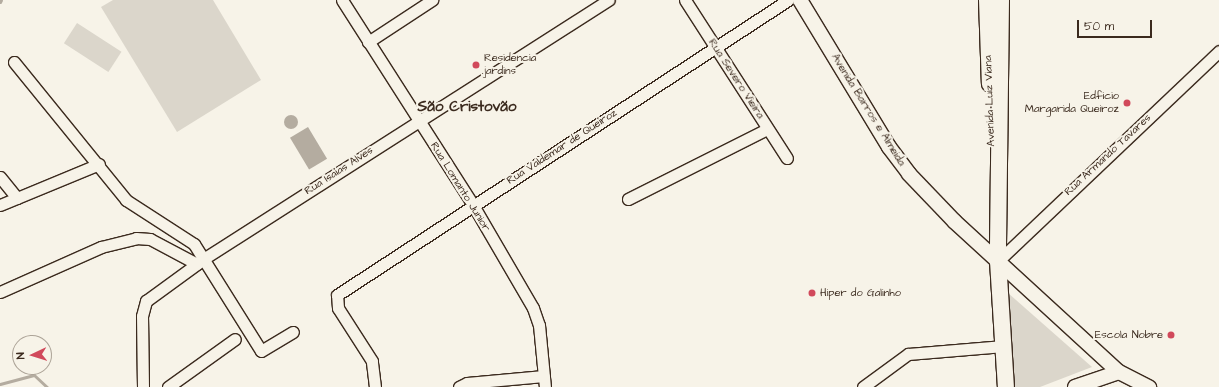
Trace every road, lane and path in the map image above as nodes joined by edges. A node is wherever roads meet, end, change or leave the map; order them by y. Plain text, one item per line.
1 (342, 0) edge
2 (432, 0) edge
3 (609, 0) edge
4 (685, 0) edge
5 (788, 0) edge
6 (800, 0) edge
7 (987, 0) edge
8 (1001, 0) edge
9 (368, 42) junction
10 (716, 48) junction
11 (1219, 51) edge
12 (14, 62) dead end
13 (418, 120) junction
14 (767, 129) junction
15 (787, 158) dead end
16 (99, 164) junction
17 (0, 177) edge
18 (17, 198) junction
19 (628, 199) dead end
20 (998, 202) junction
21 (473, 205) junction
22 (0, 206) edge
23 (201, 261) junction
24 (998, 261) junction
25 (0, 292) edge
26 (293, 332) dead end
27 (235, 339) dead end
28 (1004, 346) junction
29 (1119, 372) junction
30 (544, 381) edge
31 (143, 387) edge
32 (168, 387) edge
33 (375, 387) edge
34 (459, 387) edge
35 (863, 387) edge
36 (1006, 387) edge
37 (1075, 387) edge
38 (1149, 387) edge

1 - 9 street, Rua Lomanto Junior
2 - 9 street
3 - 13 street, Rua Isaias Alves
4 - 10 street, Rua Severo Vieira
5 - 10 street, Rua Valdemar de Queiroz
6 - 24 street, Avenida Barros e Almeida
7 - 20 main road, Avenida Luiz Viana
8 - 20 main road, Avenida Luiz Viana
9 - 13 street, Rua Lomanto Junior
10 - 14 street, Rua Severo Vieira
10 - 21 street, Rua Valdemar de Queiroz
11 - 24 street, Rua Armando Tavares
12 - 16 street
13 - 21 street, Rua Lomanto Junior
13 - 23 street, Rua Isaias Alves
14 - 15 street, Rua Severo Vieira
14 - 19 street
16 - 18 street
16 - 23 street
17 - 18 street
18 - 22 street
20 - 24 main road, Avenida Luiz Viana
21 - 30 street, Rua Lomanto Junior
21 - 33 street, Rua Valdemar de Queiroz
23 - 25 street
23 - 26 street
23 - 31 street, Rua Isaias Alves
24 - 28 main road, Avenida Luiz Viana
24 - 29 street, Avenida Barros e Almeida
27 - 32 street
28 - 35 street
28 - 36 main road, Avenida Luiz Viana
29 - 37 street
29 - 38 street, Avenida Barros e Almeida
30 - 34 street

